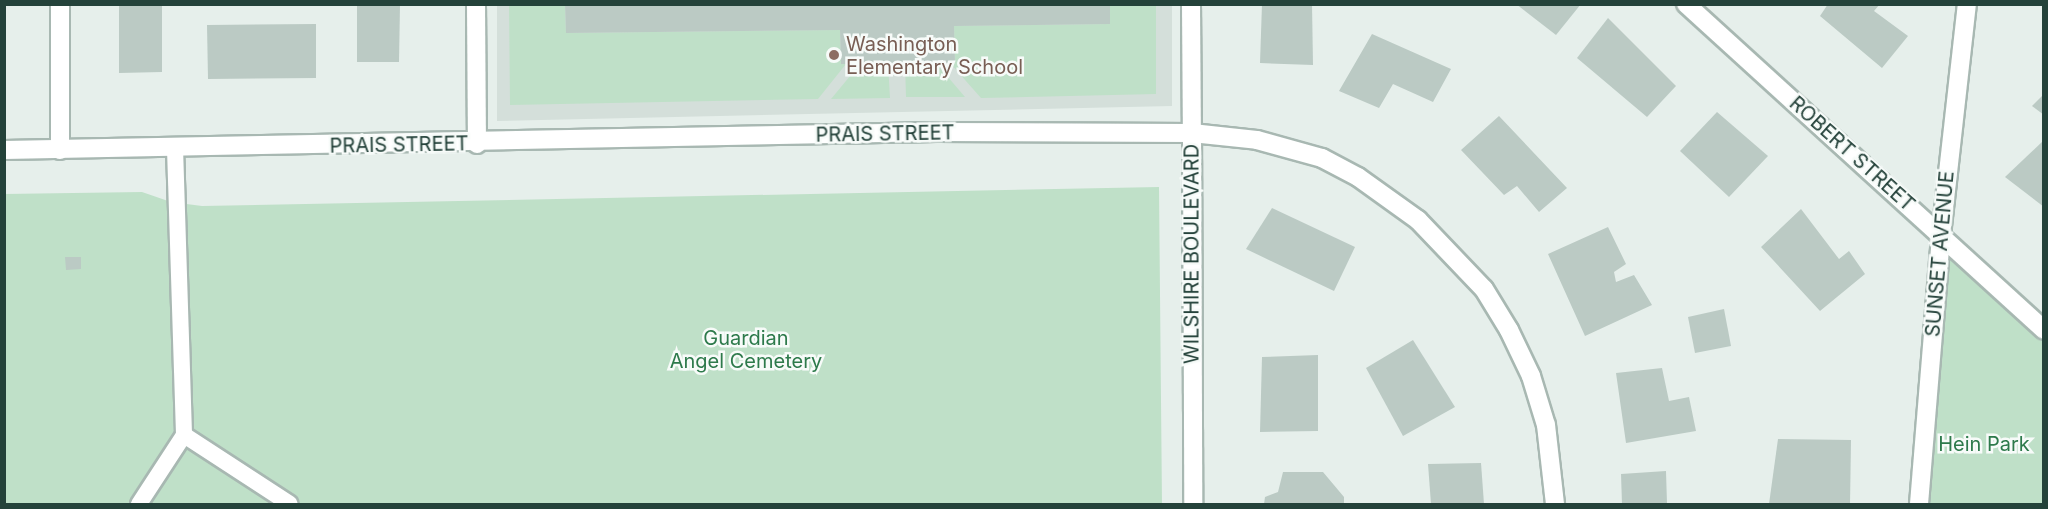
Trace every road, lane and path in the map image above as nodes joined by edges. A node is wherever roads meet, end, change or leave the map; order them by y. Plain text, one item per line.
1 (60, 4) edge
2 (476, 4) edge
3 (1191, 4) edge
4 (1686, 4) edge
5 (1967, 4) edge
6 (1192, 133) junction
7 (477, 144) junction
8 (175, 148) junction
9 (4, 150) edge
10 (60, 150) junction
11 (1941, 235) junction
12 (2043, 330) edge
13 (184, 435) junction
14 (139, 504) edge
15 (290, 504) edge
16 (1193, 504) edge
17 (1555, 504) edge
18 (1918, 504) edge

1 - 10 street
2 - 7 street
3 - 6 street, WILSHIRE BOULEVARD
4 - 11 street, ROBERT STREET
5 - 11 street, SUNSET AVENUE
6 - 7 street, PRAIS STREET
6 - 16 street, WILSHIRE BOULEVARD
6 - 17 street, PRAIS STREET
7 - 8 street, PRAIS STREET
8 - 10 street, PRAIS STREET
8 - 13 lane
9 - 10 street, PRAIS STREET
11 - 12 street, ROBERT STREET
11 - 18 street, SUNSET AVENUE
13 - 14 lane
13 - 15 lane

